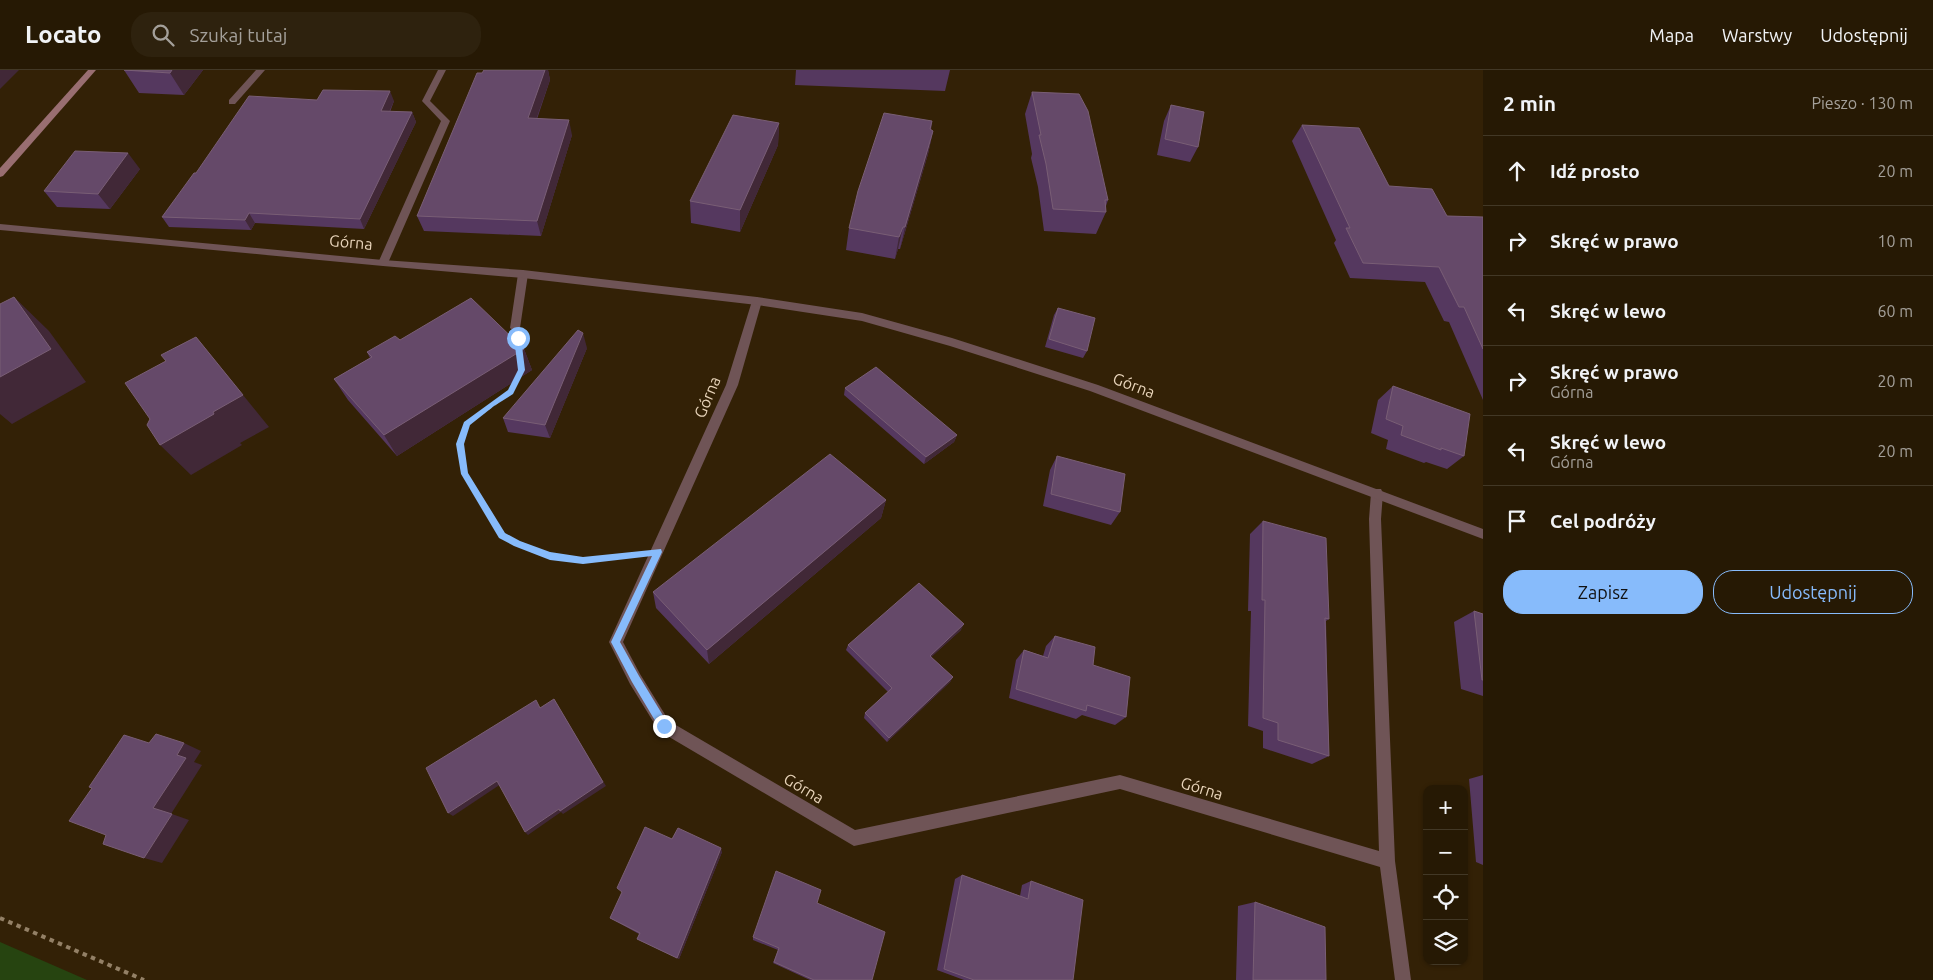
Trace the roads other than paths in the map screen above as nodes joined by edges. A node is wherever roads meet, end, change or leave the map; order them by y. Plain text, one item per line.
1 (92, 70) edge
2 (261, 70) edge
3 (442, 70) edge
4 (232, 102) dead end
5 (0, 174) edge
6 (0, 228) edge
7 (383, 263) junction
8 (523, 274) junction
9 (757, 301) junction
10 (515, 328) dead end
11 (1377, 493) junction
12 (1483, 534) edge
13 (1388, 861) junction
14 (1403, 980) edge

1 - 5 main road
2 - 4 street
3 - 7 street
6 - 7 street, Górna
7 - 8 street, Górna
8 - 9 street, Górna
8 - 10 street
9 - 11 street, Górna
9 - 13 street, Górna
11 - 12 street, Górna
11 - 13 street
13 - 14 street

